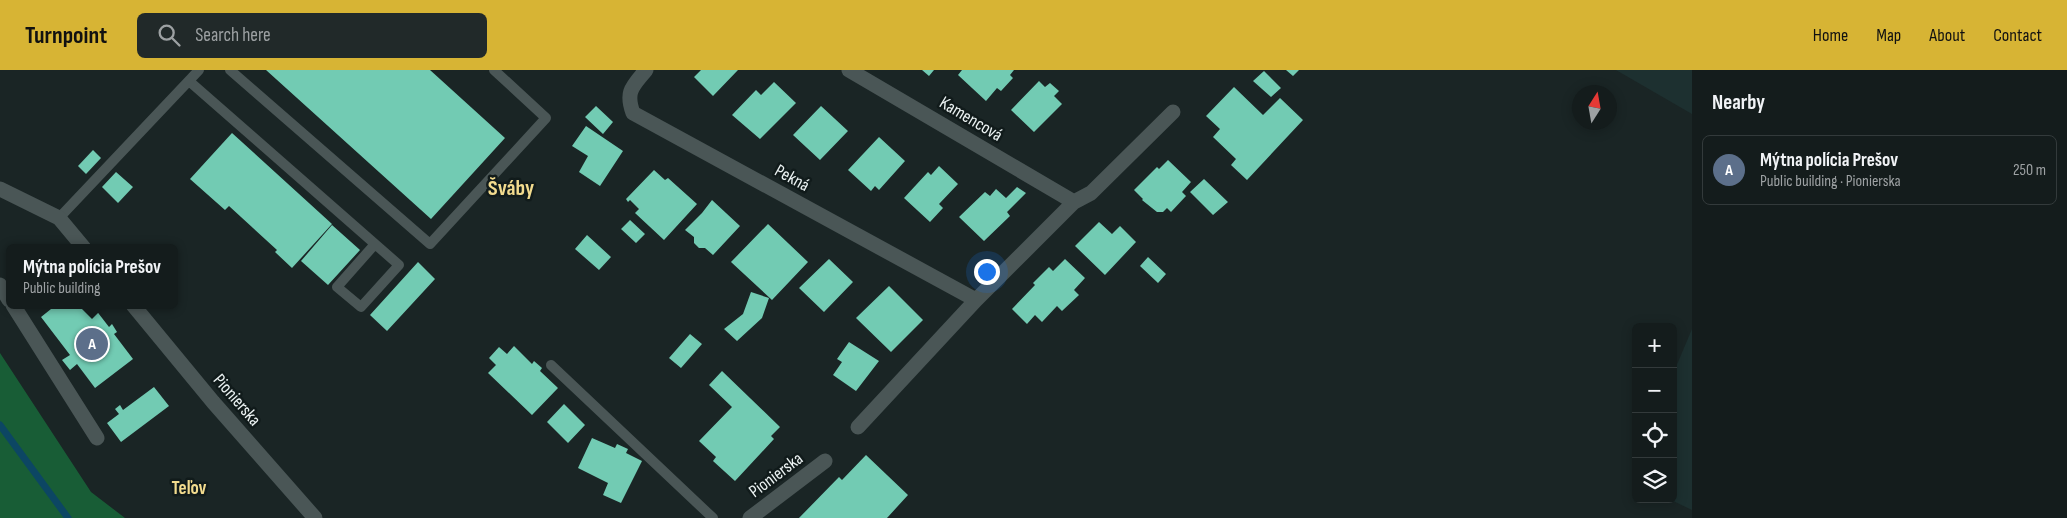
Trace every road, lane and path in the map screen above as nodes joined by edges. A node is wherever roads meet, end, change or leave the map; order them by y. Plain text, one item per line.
1 (199, 70) edge
2 (230, 70) edge
3 (494, 70) edge
4 (646, 70) edge
5 (849, 70) edge
6 (189, 81) junction
7 (1173, 112) dead end
8 (0, 189) edge
9 (1074, 202) junction
10 (58, 218) junction
11 (81, 244) edge
12 (375, 244) junction
13 (976, 300) junction
14 (16, 309) edge
15 (135, 309) edge
16 (551, 365) dead end
17 (858, 427) dead end
18 (97, 438) dead end
19 (824, 461) dead end
20 (315, 518) edge
21 (713, 518) edge
22 (750, 518) edge

1 - 6 lane
2 - 3 lane
4 - 13 street, Pekná
5 - 9 street, Kamencová
6 - 10 lane
6 - 12 lane
7 - 9 street
8 - 10 street
9 - 13 street
10 - 11 street
12 - 12 lane
13 - 17 street
14 - 18 street
15 - 20 street, Pionierska
16 - 21 lane
19 - 22 street, Pionierska

